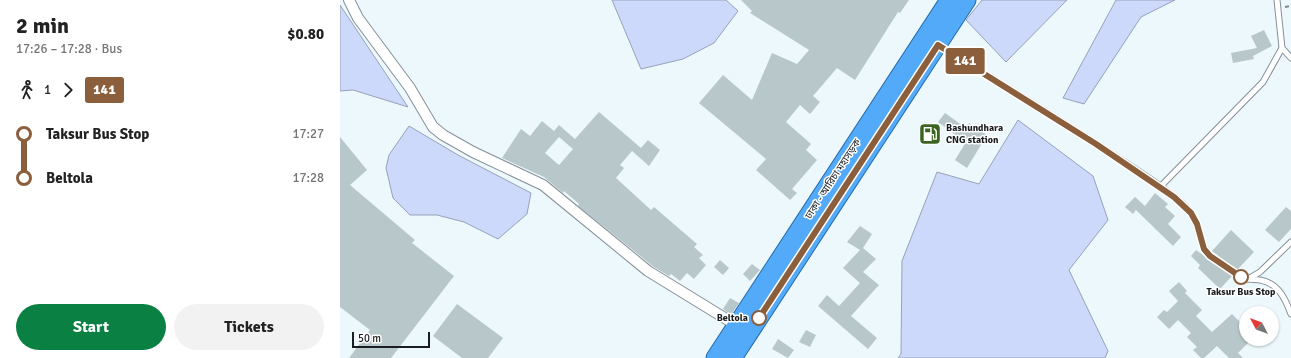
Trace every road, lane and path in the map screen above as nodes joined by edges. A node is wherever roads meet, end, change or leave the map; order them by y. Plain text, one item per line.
1 (349, 0) edge
2 (949, 0) edge
3 (967, 0) edge
4 (1277, 0) edge
5 (938, 45) junction
6 (1282, 48) junction
7 (1291, 58) edge
8 (1160, 187) junction
9 (1291, 242) edge
10 (1248, 279) junction
11 (1291, 314) edge
12 (736, 326) junction
13 (714, 358) edge
14 (733, 358) edge

1 - 12 street
2 - 12 highway, ঢাকা - আরিচা মহাসড়ক
3 - 5 highway
4 - 6 lane
5 - 8 lane
5 - 14 highway
6 - 7 lane
6 - 8 lane
8 - 10 lane
9 - 10 lane
10 - 11 lane
12 - 13 highway, ঢাকা - আরিচা মহাসড়ক

